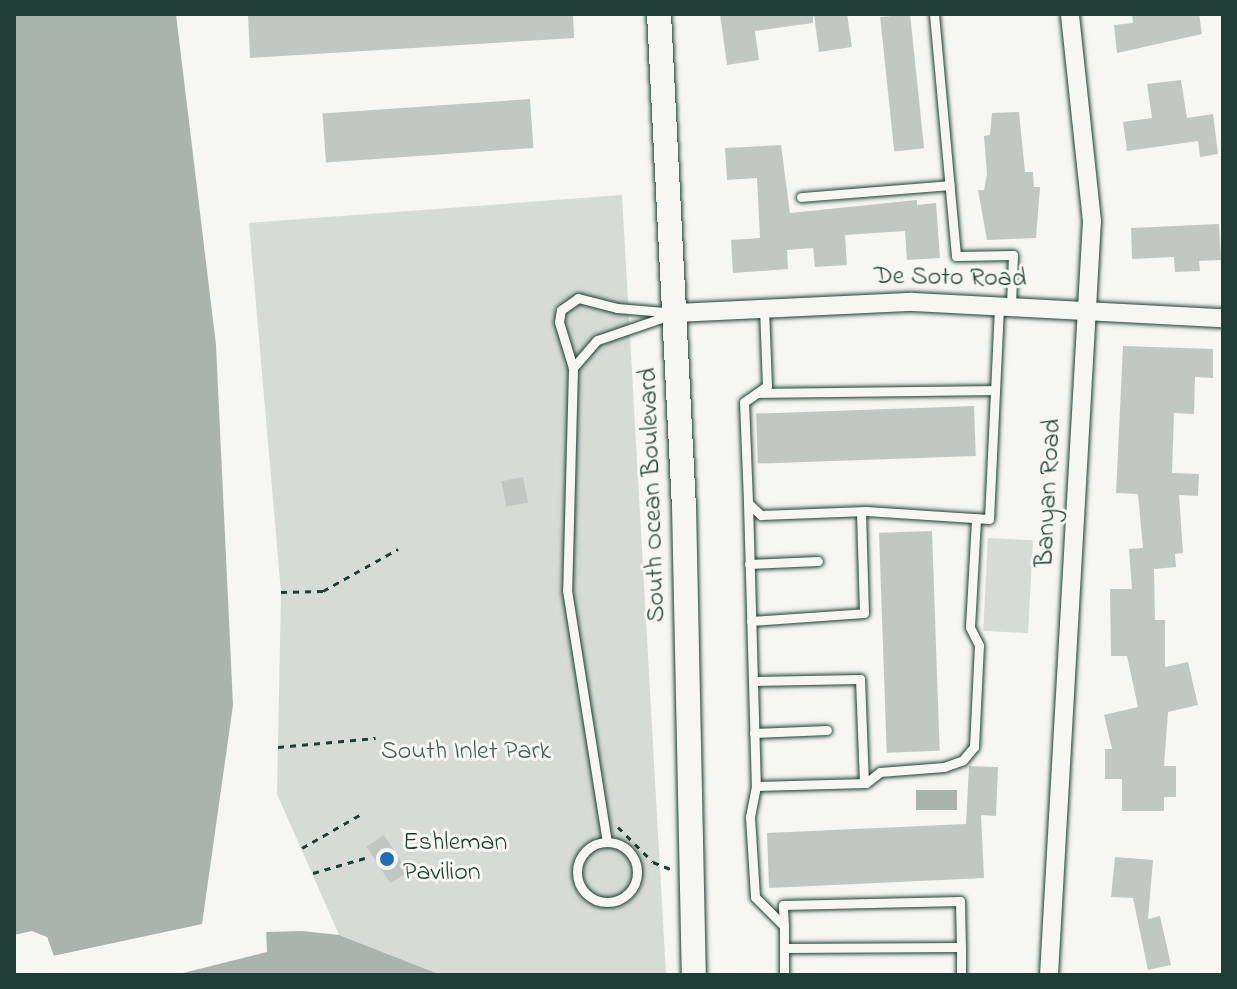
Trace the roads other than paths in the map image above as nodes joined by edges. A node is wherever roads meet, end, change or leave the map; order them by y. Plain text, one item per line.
1 (659, 14) edge
2 (934, 14) edge
3 (1070, 14) edge
4 (950, 185) junction
5 (801, 197) dead end
6 (1005, 305) junction
7 (764, 308) junction
8 (1087, 310) junction
9 (676, 313) junction
10 (1223, 318) edge
11 (573, 368) junction
12 (995, 390) junction
13 (756, 393) junction
14 (748, 503) junction
15 (861, 512) junction
16 (976, 519) junction
17 (818, 561) dead end
18 (749, 564) junction
19 (751, 621) junction
20 (753, 681) junction
21 (827, 730) dead end
22 (754, 733) junction
23 (864, 783) junction
24 (756, 786) junction
25 (607, 842) junction
26 (784, 926) junction
27 (961, 947) junction
28 (784, 948) junction
29 (694, 975) edge
30 (784, 975) edge
31 (961, 975) edge
32 (1049, 975) edge

1 - 9 main road, South Ocean Boulevard
2 - 4 lane
3 - 8 street, Banyan Road
4 - 5 lane
4 - 6 lane
6 - 7 street, De Soto Road
6 - 8 street, De Soto Road
6 - 12 lane
7 - 9 street, De Soto Road
7 - 13 lane
8 - 10 street, De Soto Road
8 - 32 street, Banyan Road
9 - 11 lane
9 - 11 lane
9 - 29 main road, South Ocean Boulevard
11 - 25 lane
12 - 13 lane
12 - 16 lane
13 - 14 lane
14 - 15 lane
14 - 18 lane
15 - 16 lane
15 - 19 lane
16 - 23 lane
17 - 18 lane
18 - 19 lane
19 - 20 lane
20 - 22 lane
20 - 23 lane
21 - 22 lane
22 - 24 lane
23 - 24 lane
24 - 26 lane
25 - 25 lane
26 - 27 lane
26 - 28 lane
27 - 28 lane
27 - 31 lane
28 - 30 lane

